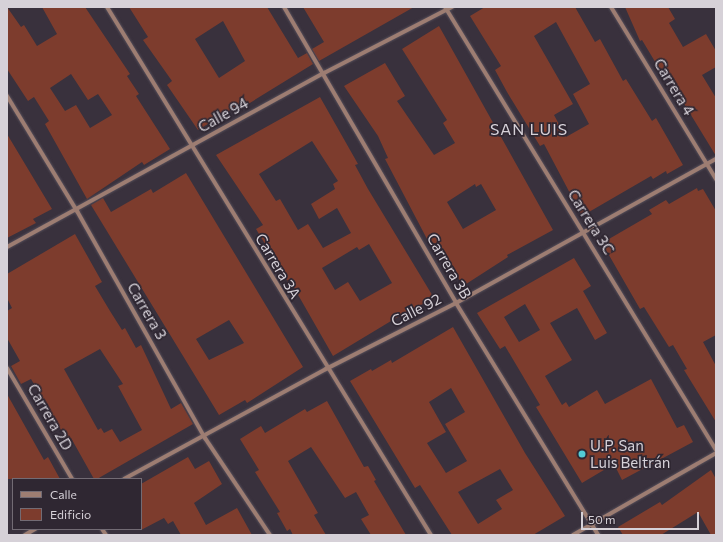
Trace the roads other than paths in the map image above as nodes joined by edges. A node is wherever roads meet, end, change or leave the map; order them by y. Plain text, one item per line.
1 (107, 7) edge
2 (284, 7) edge
3 (452, 7) edge
4 (611, 7) edge
5 (446, 9) edge
6 (324, 73) junction
7 (7, 96) edge
8 (191, 146) junction
9 (716, 159) edge
10 (707, 164) junction
11 (716, 179) edge
12 (77, 211) junction
13 (583, 233) junction
14 (7, 247) edge
15 (456, 303) junction
16 (7, 368) edge
17 (326, 369) junction
18 (205, 438) junction
19 (716, 450) edge
20 (716, 453) edge
21 (71, 478) edge
22 (126, 478) edge
23 (591, 525) junction
24 (270, 535) edge
25 (431, 535) edge
26 (573, 535) edge
27 (598, 535) edge

1 - 8 street, Carrera 3A
2 - 6 street, Carrera 3B
3 - 5 street, Calle 94
4 - 10 street, Carrera 4
5 - 6 street, Calle 94
5 - 13 street, Carrera 3C
6 - 8 street, Calle 94
6 - 15 street, Carrera 3B
7 - 12 street, Carrera 3
8 - 12 street, Calle 94
8 - 17 street, Carrera 3A
9 - 10 street, Calle 92
10 - 11 street, Carrera 4
10 - 13 street, Calle 92
12 - 14 street, Calle 94
12 - 18 street, Carrera 3
13 - 15 street, Calle 92
13 - 19 street, Carrera 3C
15 - 17 street, Calle 92
15 - 23 street, Carrera 3B
16 - 21 street, Carrera 2D
17 - 18 street, Calle 92
17 - 25 street, Carrera 3A
18 - 22 street, Calle 92
18 - 24 street, Carrera 3
20 - 23 street
23 - 26 street
23 - 27 street, Carrera 3B

